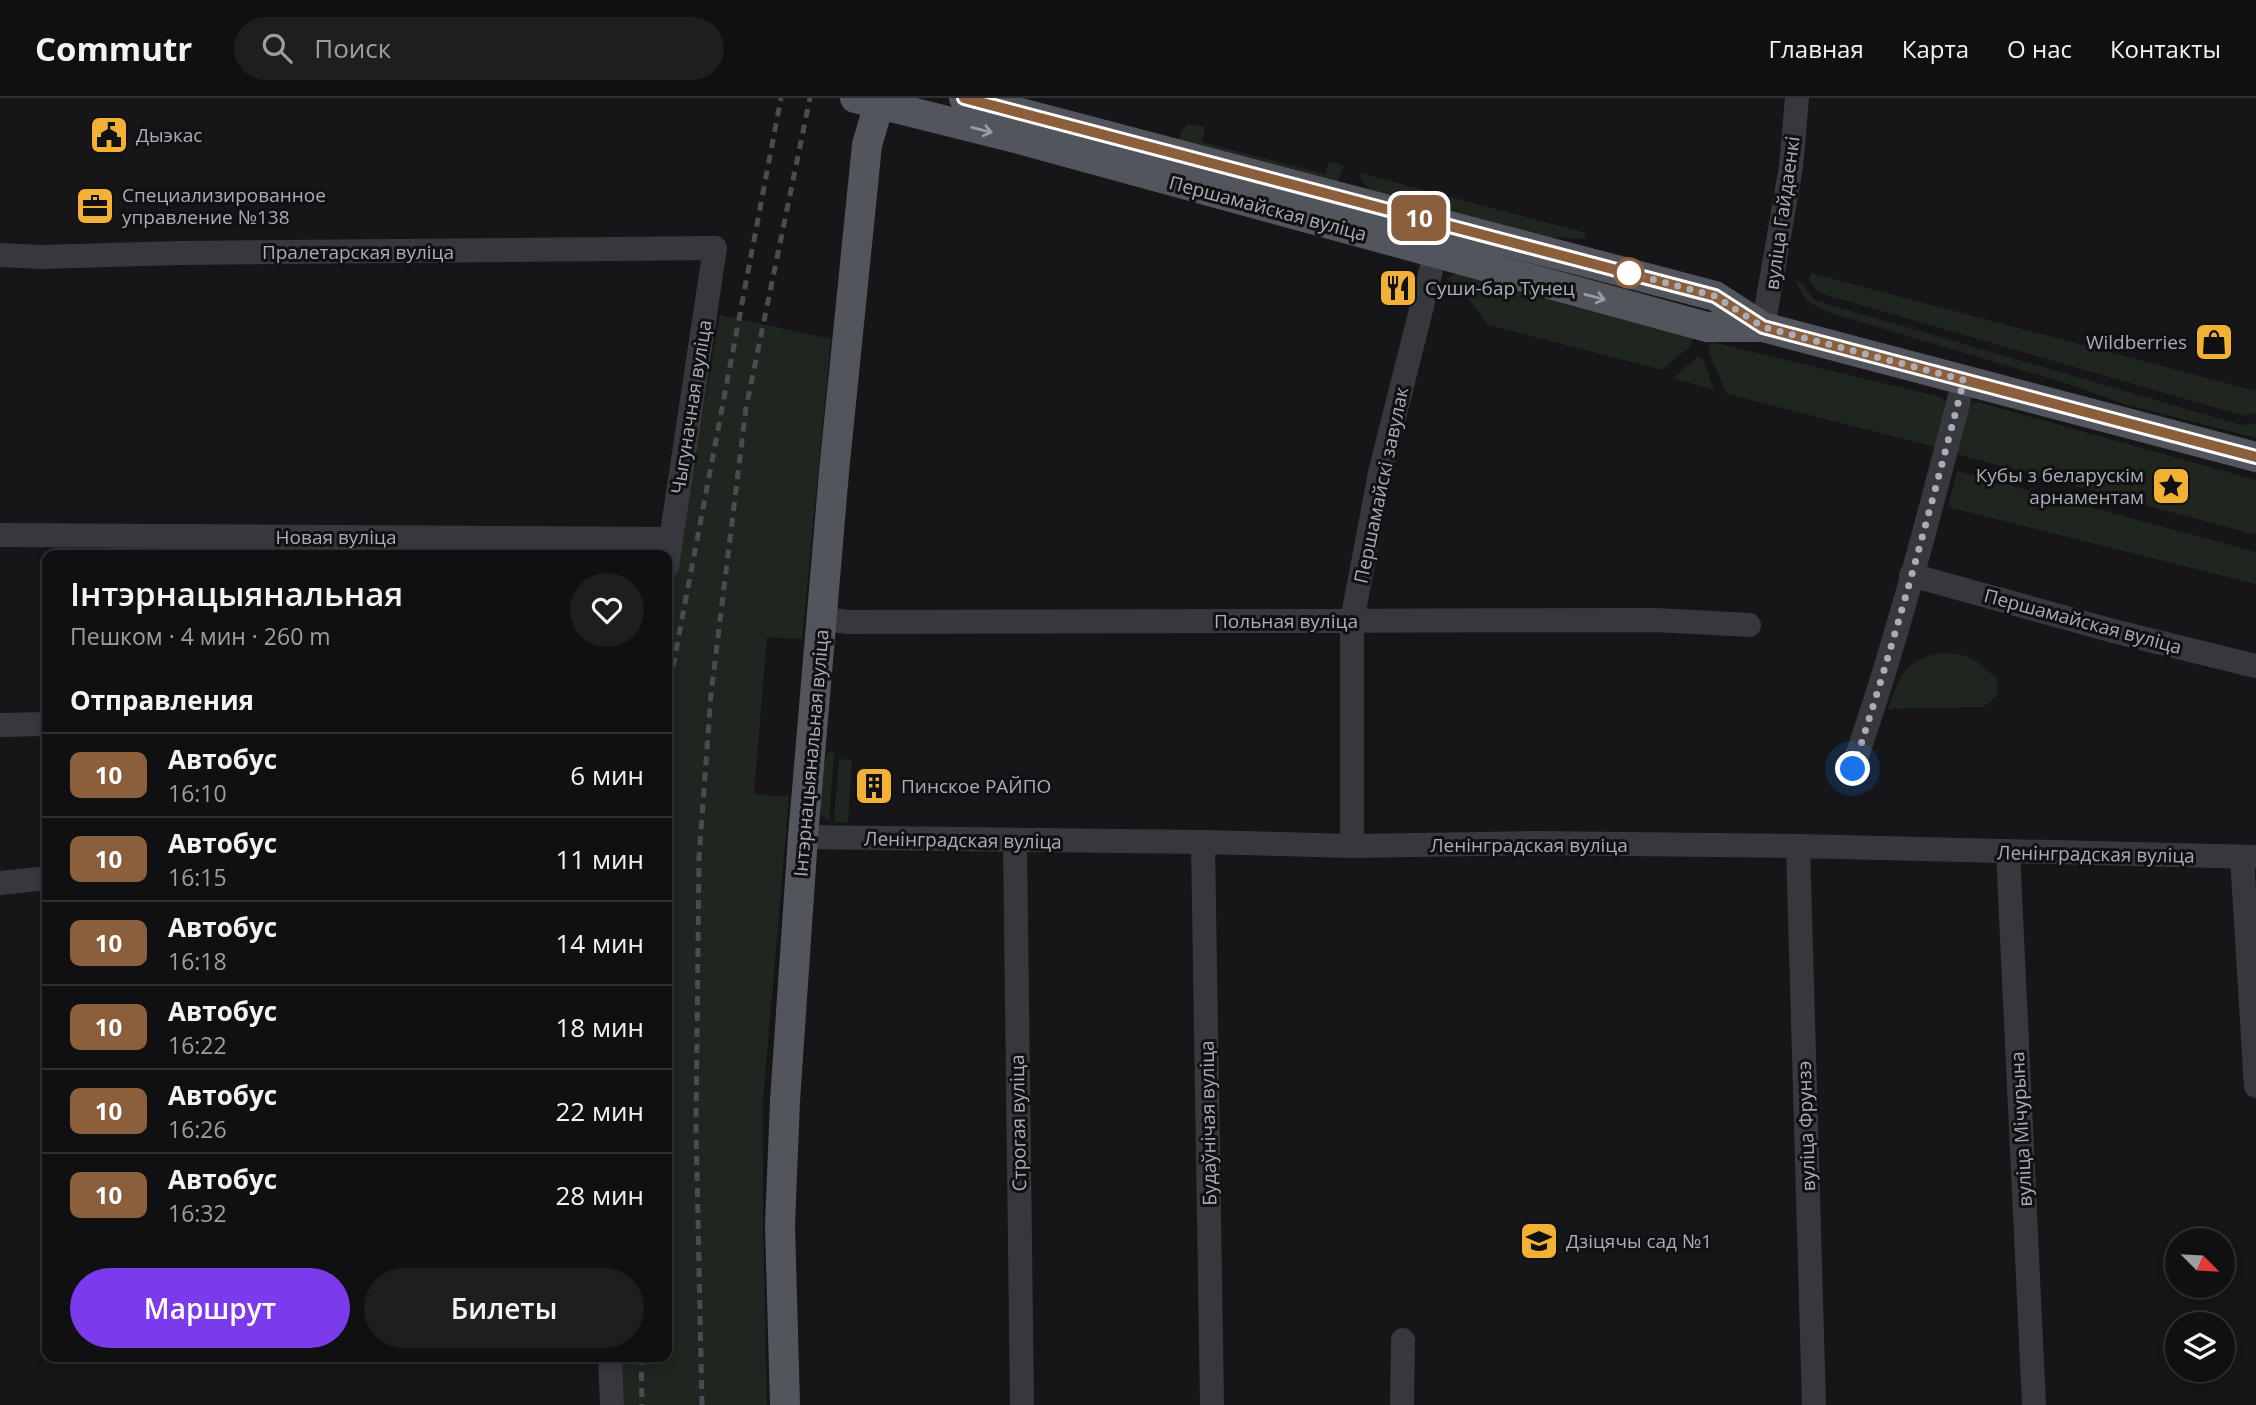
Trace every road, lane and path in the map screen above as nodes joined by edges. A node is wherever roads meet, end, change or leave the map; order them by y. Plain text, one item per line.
1 (1797, 98) edge
2 (975, 99) edge
3 (867, 101) edge
4 (715, 248) joint
5 (1435, 254) junction
6 (0, 255) edge
7 (1763, 327) junction
8 (1964, 380) junction
9 (2256, 457) edge
10 (0, 535) edge
11 (671, 539) junction
12 (669, 550) edge
13 (1911, 575) junction
14 (823, 619) junction
15 (1352, 621) junction
16 (1749, 625) dead end
17 (2256, 666) edge
18 (42, 724) edge
19 (0, 725) edge
20 (1851, 773) dead end
21 (803, 837) junction
22 (1015, 841) junction
23 (1203, 842) junction
24 (1352, 846) junction
25 (1798, 846) junction
26 (2008, 852) junction
27 (2249, 857) edge
28 (42, 879) edge
29 (0, 883) edge
30 (2256, 1086) edge
31 (1403, 1340) dead end
32 (610, 1362) edge
33 (612, 1405) edge
34 (785, 1405) edge
35 (1022, 1405) edge
36 (1212, 1405) edge
37 (1402, 1405) edge
38 (1814, 1405) edge
39 (2034, 1405) edge

1 - 7 street, вуліца Гайдаенкі
2 - 7 main road, Першамайская вуліца
3 -> 5 main road, Першамайская вуліца
3 - 14 main road, Інтэрнацыянальная вуліца
4 - 6 street, Пралетарская вуліца
4 - 11 street, Чыгуначная вуліца
5 -> 7 main road, Першамайская вуліца
5 - 15 street, Першамайскі завулак
7 - 8 main road, Першамайская вуліца
8 - 9 main road, Першамайская вуліца
8 - 13 street
10 - 11 street, Новая вуліца
11 - 12 street, Чыгуначная вуліца
13 - 17 street, Першамайская вуліца
13 - 20 street
14 - 15 street, Польная вуліца
14 - 21 main road, Інтэрнацыянальная вуліца
15 - 16 street, Польная вуліца
15 - 24 street, Першамайскі завулак
18 - 19 street
21 - 22 street, Ленінградская вуліца
21 - 34 main road, Інтэрнацыянальная вуліца
22 - 23 street, Ленінградская вуліца
22 - 35 street, Строгая вуліца
23 - 24 street, Ленінградская вуліца
23 - 36 street, Будаўнічая вуліца
24 - 25 street, Ленінградская вуліца
25 - 26 street, Ленінградская вуліца
25 - 38 street, вуліца Фрунзэ
26 - 27 street, Ленінградская вуліца
26 - 39 street, вуліца Мічурына
27 - 30 street
28 - 29 street
31 - 37 street
32 - 33 street

